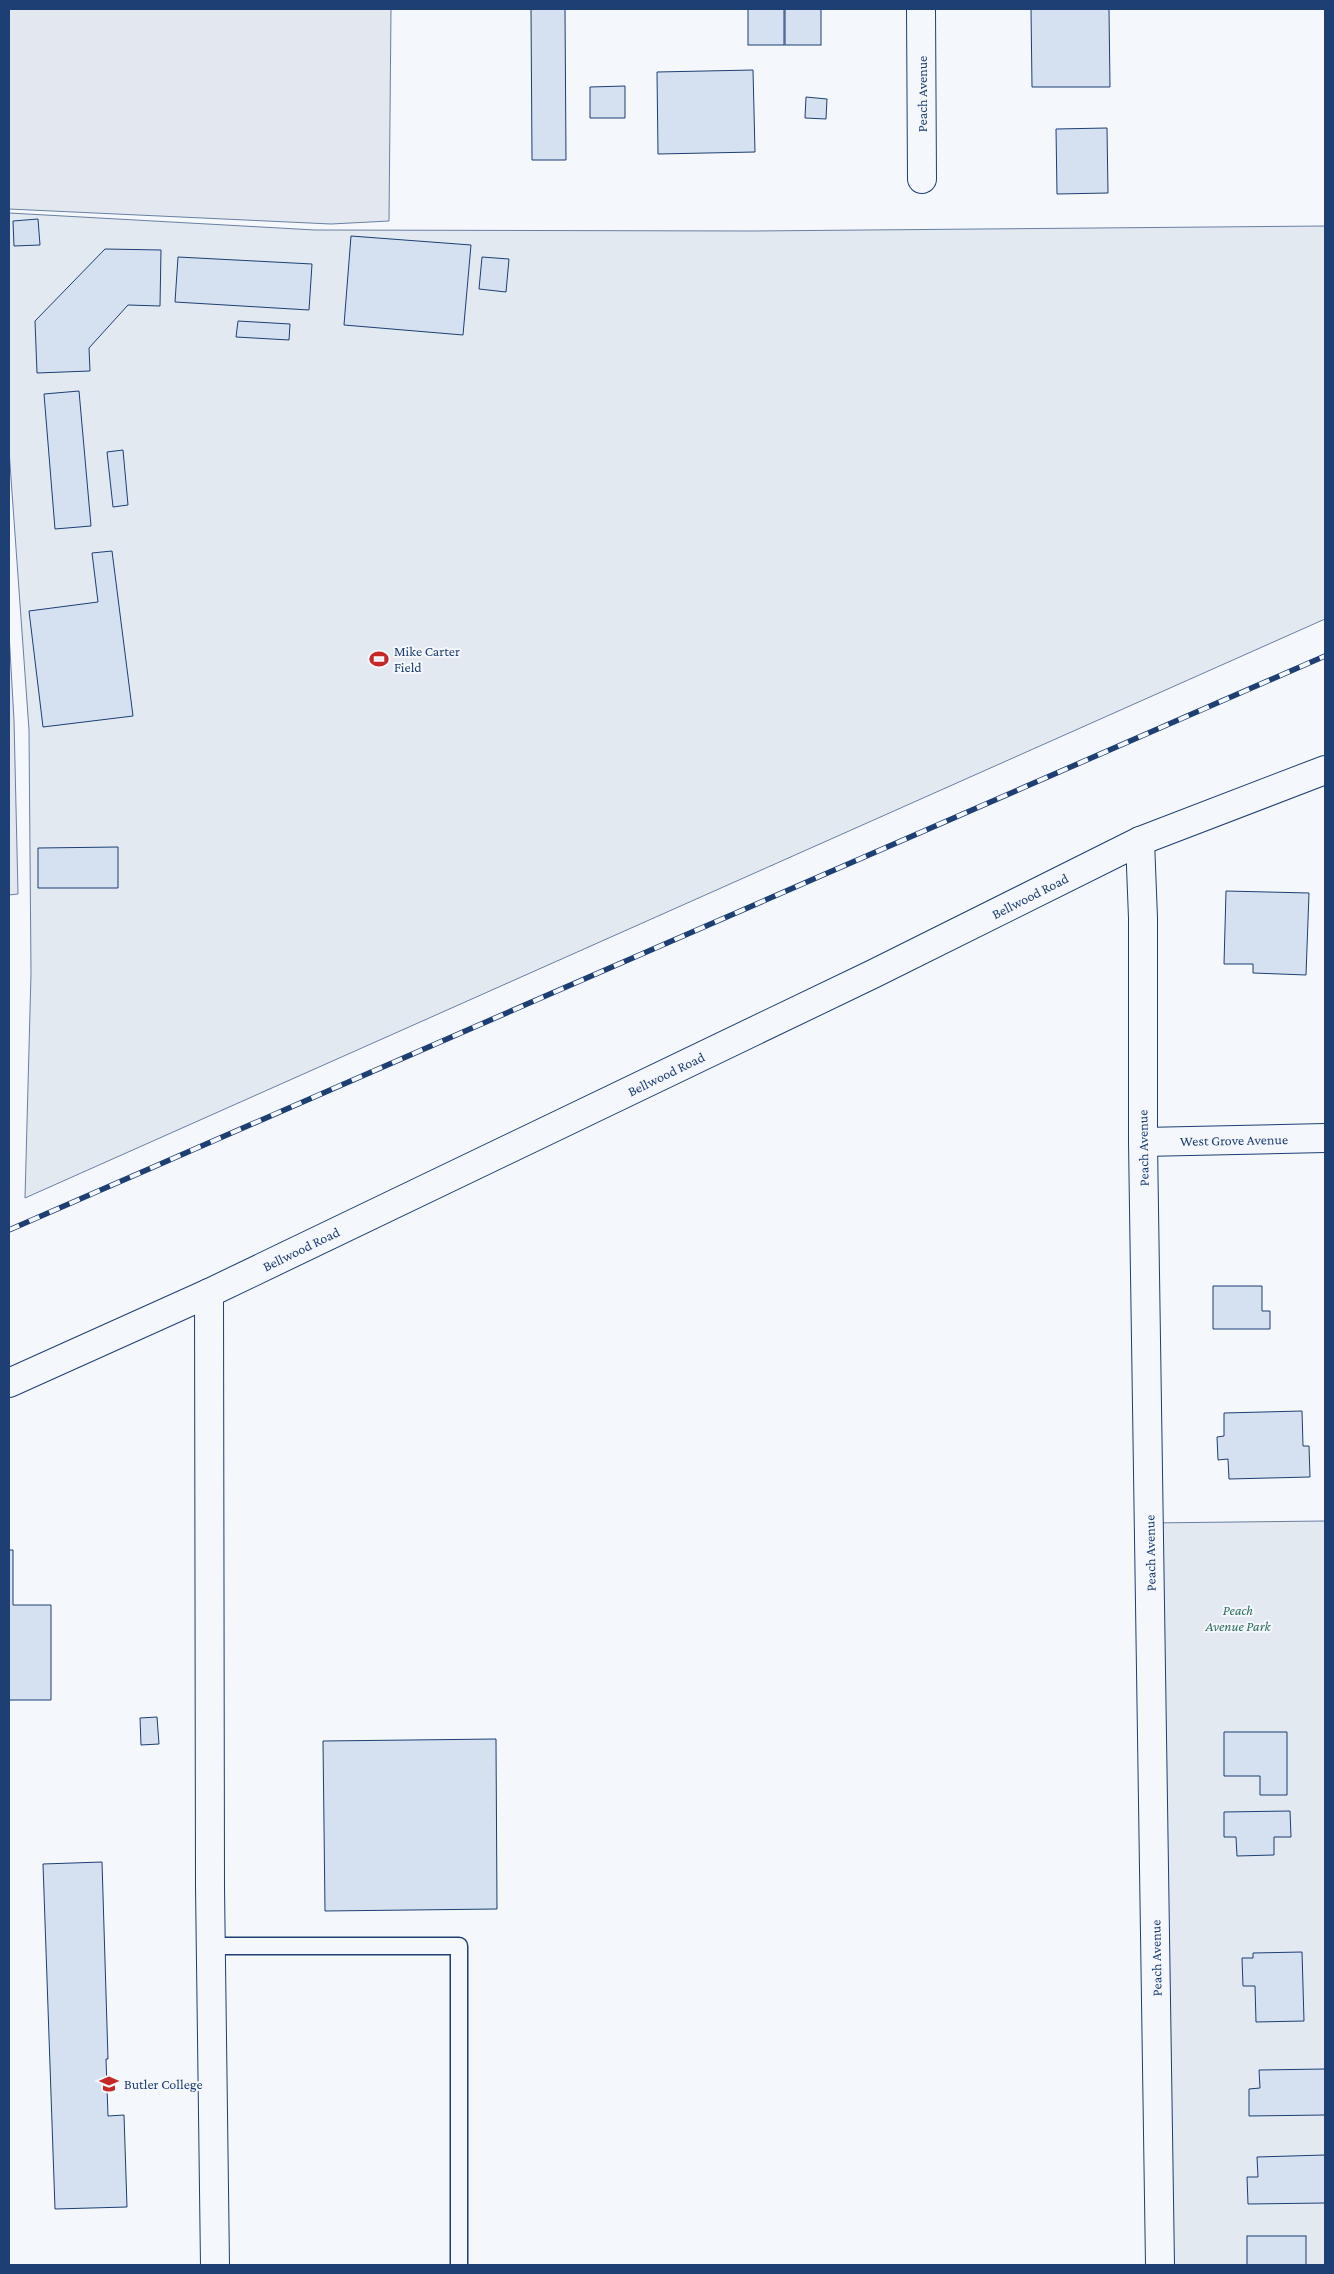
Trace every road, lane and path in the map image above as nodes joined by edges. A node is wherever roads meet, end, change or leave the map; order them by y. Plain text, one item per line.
1 (921, 9) edge
2 (922, 179) dead end
3 (1325, 770) edge
4 (1140, 841) junction
5 (1325, 1138) edge
6 (1143, 1142) junction
7 (209, 1293) junction
8 (9, 1383) edge
9 (211, 1946) junction
10 (216, 2265) edge
11 (459, 2265) edge
12 (1160, 2265) edge

1 - 2 street, Peach Avenue
3 - 4 street, Bellwood Road
4 - 6 street, Peach Avenue
4 - 7 street, Bellwood Road
5 - 6 street, West Grove Avenue
6 - 12 street, Peach Avenue
7 - 8 street, Bellwood Road
7 - 9 street
9 - 10 street
9 - 11 lane

